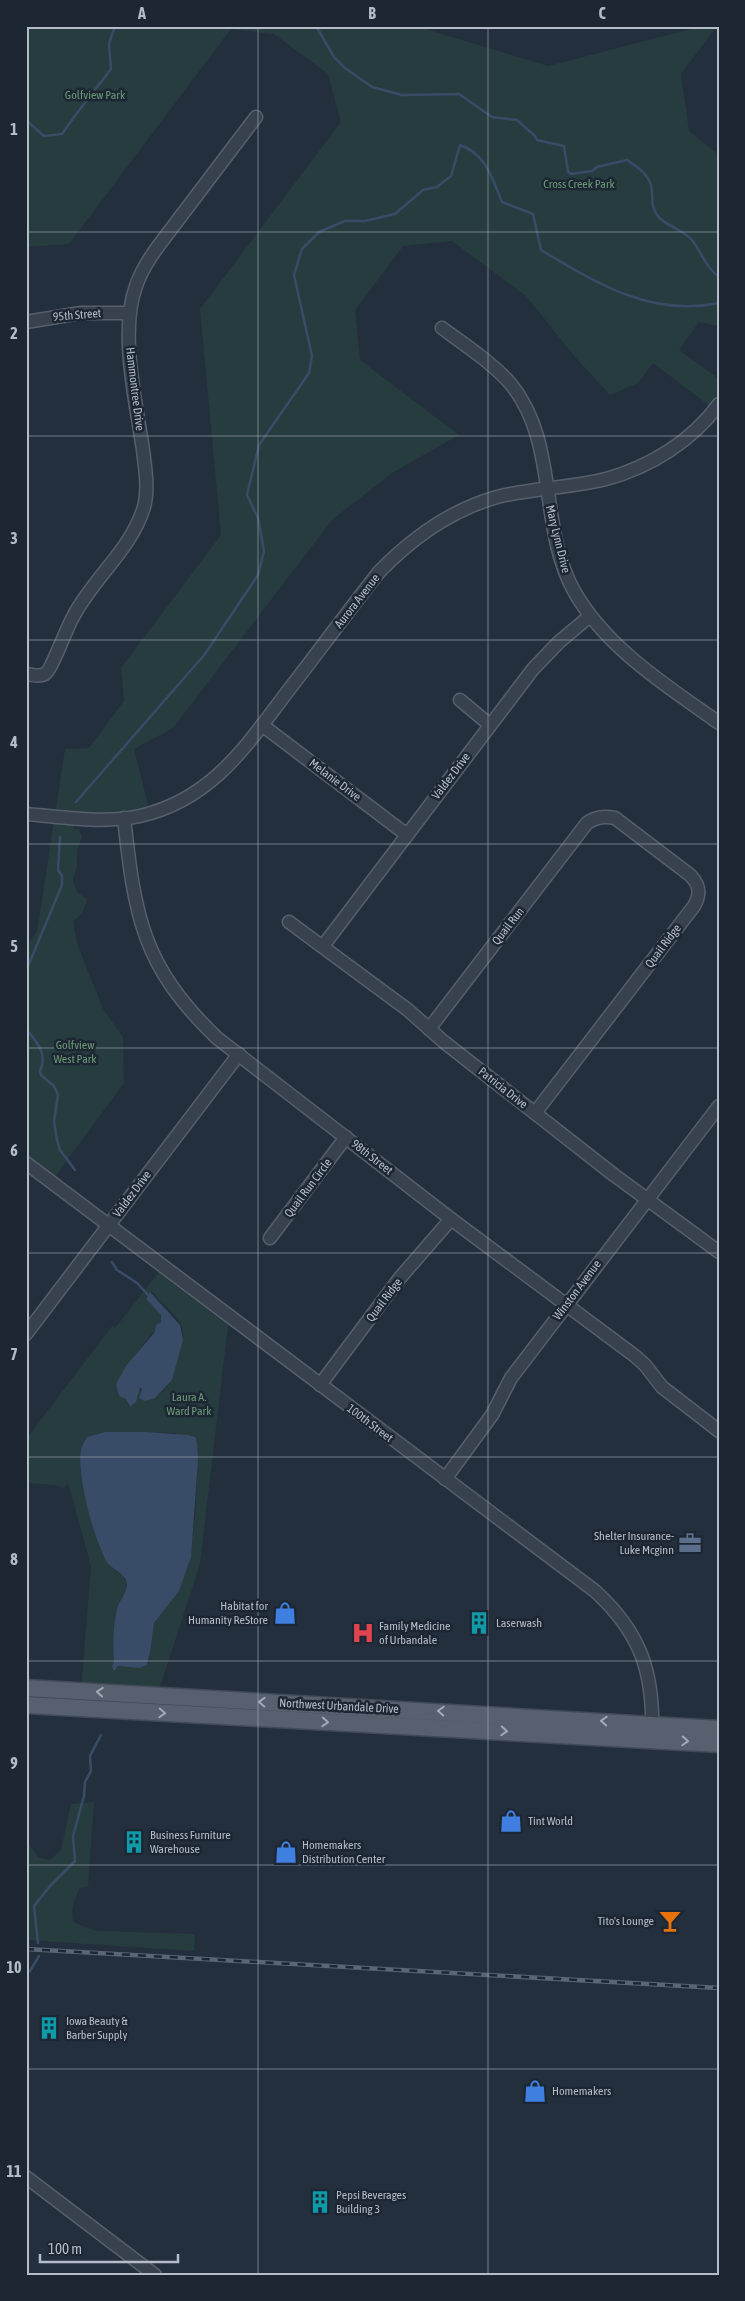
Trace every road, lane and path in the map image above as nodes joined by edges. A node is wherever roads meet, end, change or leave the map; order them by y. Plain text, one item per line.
1 (256, 117) dead end
2 (129, 313) junction
3 (26, 322) edge
4 (442, 328) dead end
5 (719, 404) edge
6 (546, 488) junction
7 (590, 616) junction
8 (26, 674) edge
9 (460, 700) dead end
10 (719, 723) edge
11 (262, 725) junction
12 (490, 725) junction
13 (26, 814) edge
14 (124, 818) junction
15 (587, 824) joint
16 (407, 835) junction
17 (289, 922) dead end
18 (323, 946) junction
19 (429, 1029) junction
20 (239, 1054) junction
21 (719, 1106) edge
22 (535, 1113) junction
23 (346, 1137) junction
24 (26, 1164) edge
25 (646, 1200) junction
26 (451, 1219) junction
27 (109, 1226) junction
28 (270, 1238) dead end
29 (719, 1252) edge
30 (566, 1305) junction
31 (26, 1334) edge
32 (320, 1385) junction
33 (719, 1431) edge
34 (445, 1479) junction
35 (26, 1688) edge
36 (26, 1705) edge
37 (719, 1729) edge
38 (652, 1731) junction
39 (719, 1744) edge
40 (26, 2177) edge
41 (155, 2275) edge

1 - 2 street, Hammontree Drive
2 - 3 street, 95th Street
2 - 8 street, Hammontree Drive
4 - 6 street, Mary Lynn Drive
5 - 6 street, Aurora Avenue
6 - 7 street, Mary Lynn Drive
6 - 11 street, Aurora Avenue
7 - 10 street, Mary Lynn Drive
7 - 12 street, Valdez Drive
9 - 12 street
11 - 14 street, Aurora Avenue
11 - 16 street, Melanie Drive
12 - 16 street, Valdez Drive
13 - 14 street, Aurora Avenue
14 - 20 street, 98th Street
15 - 19 street, Quail Run
15 - 22 street, Quail Ridge
16 - 18 street, Valdez Drive
17 - 18 street, Patricia Drive
18 - 19 street, Patricia Drive
19 - 22 street, Patricia Drive
20 - 23 street, 98th Street
20 - 27 street, Valdez Drive
21 - 25 street, Winston Avenue
22 - 25 street, Patricia Drive
23 - 26 street, 98th Street
23 - 28 street, Quail Run Circle
24 - 27 street, 100th Street
25 - 29 street, Patricia Drive
25 - 30 street, Winston Avenue
26 - 30 street, 98th Street
26 - 32 street, Quail Ridge
27 - 31 street, Valdez Drive
27 - 32 street, 100th Street
30 - 33 street, 98th Street
30 - 34 street, Winston Avenue
32 - 34 street, 100th Street
34 - 38 street, 100th Street
38 -> 35 main road, Northwest Urbandale Drive
36 -> 38 main road, Northwest Urbandale Drive
37 - 38 main road
38 -> 39 main road
40 - 41 street

